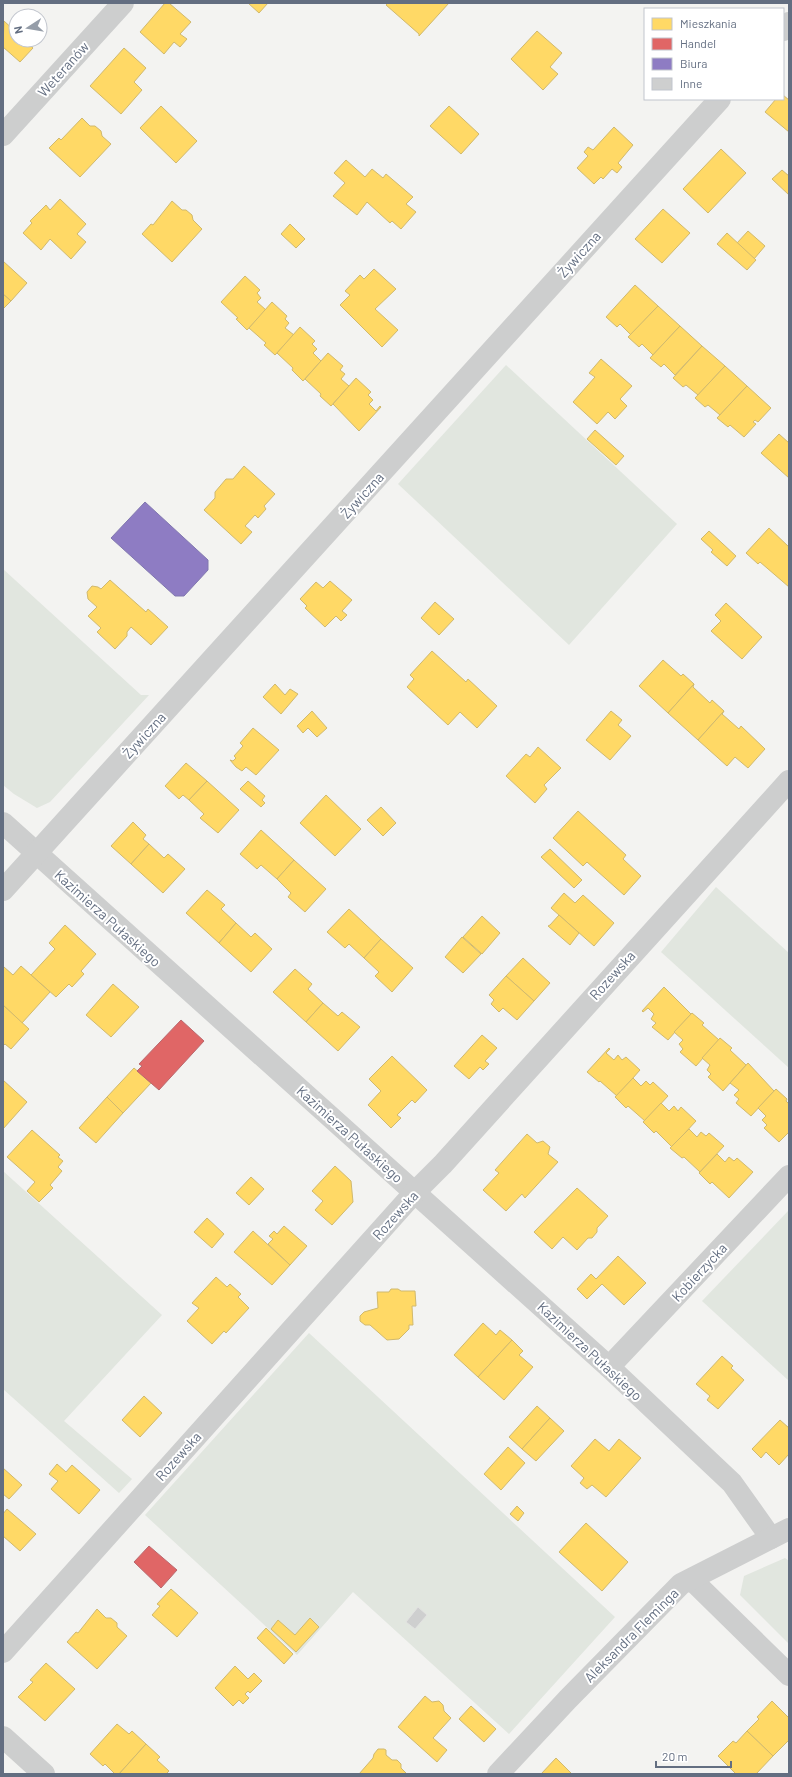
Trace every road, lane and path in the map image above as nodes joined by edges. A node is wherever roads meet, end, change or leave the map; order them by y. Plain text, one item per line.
1 (123, 3) edge
2 (719, 100) edge
3 (3, 135) edge
4 (789, 781) edge
5 (3, 823) edge
6 (36, 854) junction
7 (3, 890) edge
8 (789, 1176) edge
9 (415, 1192) junction
10 (609, 1367) junction
11 (780, 1533) edge
12 (692, 1580) junction
13 (3, 1652) edge
14 (789, 1675) edge
15 (3, 1737) edge
16 (44, 1774) edge
17 (498, 1774) edge

1 - 3 street, Weteranów
2 - 6 street, Żywiczna
4 - 9 street, Rozewska
5 - 6 street, Kazimierza Pułaskiego
6 - 7 street, Żywiczna
6 - 9 street, Kazimierza Pułaskiego
8 - 10 street, Kobierzycka
9 - 10 street, Kazimierza Pułaskiego
9 - 13 street, Rozewska
10 - 11 street, Kazimierza Pułaskiego
11 - 12 street, Aleksandra Fleminga
12 - 14 street
12 - 17 street, Aleksandra Fleminga
15 - 16 street

